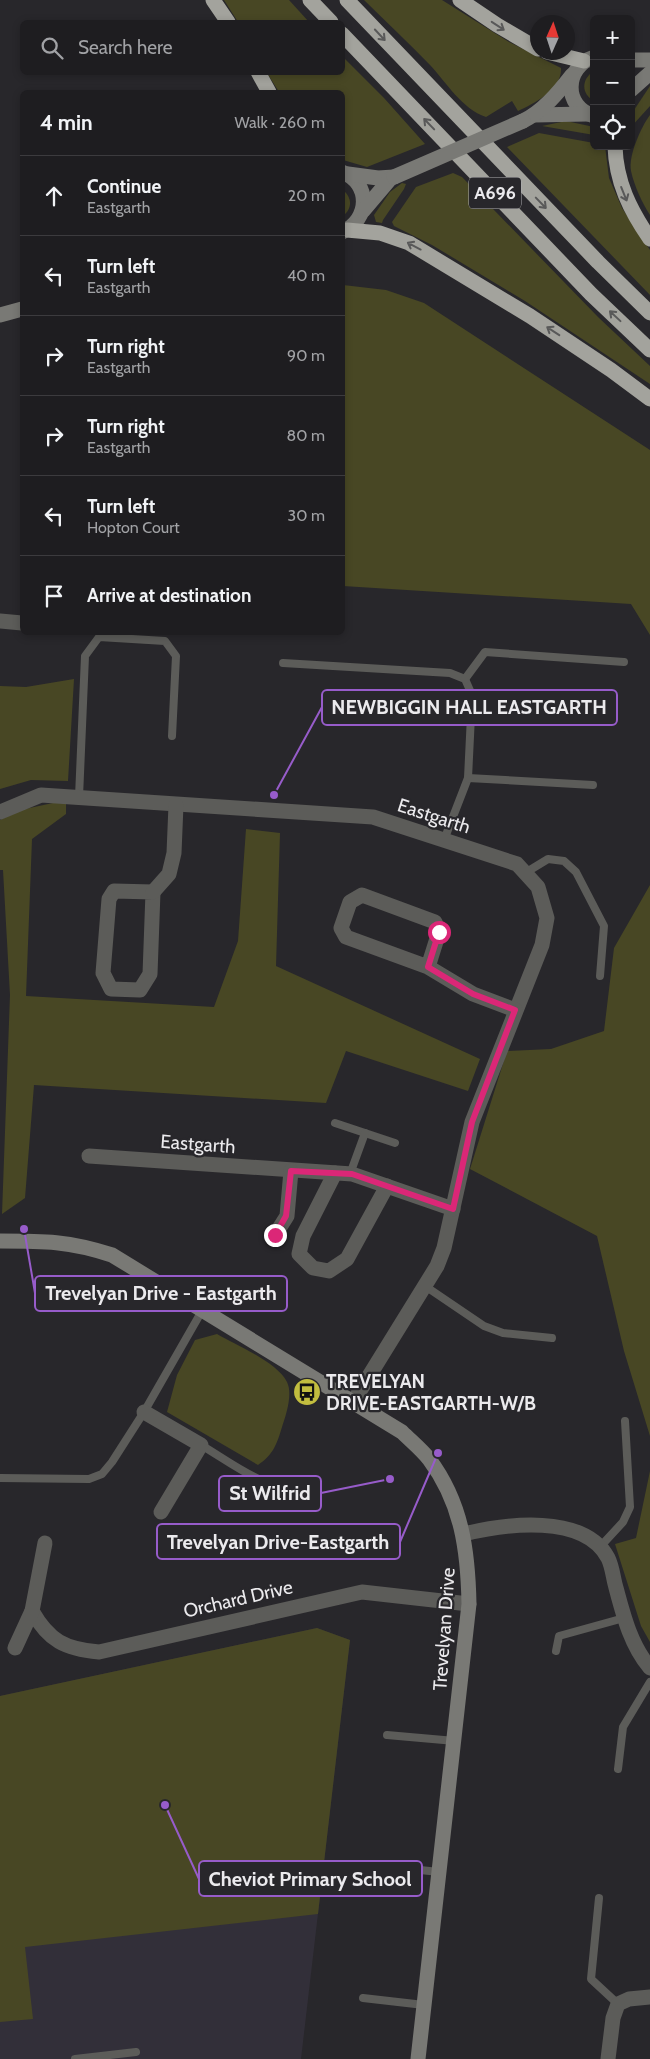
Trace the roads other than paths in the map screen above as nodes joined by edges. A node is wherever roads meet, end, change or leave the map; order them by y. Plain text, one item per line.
1 (213, 0) edge
2 (310, 0) edge
3 (346, 0) edge
4 (460, 0) edge
5 (227, 20) edge
6 (330, 20) edge
7 (345, 37) edge
8 (530, 44) edge
9 (575, 57) edge
10 (589, 59) edge
11 (635, 60) edge
12 (650, 60) edge
13 (573, 74) junction
14 (650, 74) edge
15 (260, 75) edge
16 (635, 87) edge
17 (269, 90) edge
18 (590, 115) edge
19 (528, 118) junction
20 (615, 150) edge
21 (345, 173) edge
22 (392, 177) junction
23 (363, 212) junction
24 (345, 231) edge
25 (650, 239) edge
26 (20, 310) edge
27 (650, 313) edge
28 (0, 315) edge
29 (650, 350) edge
30 (650, 399) edge
31 (0, 621) edge
32 (20, 623) edge
33 (624, 662) dead end
34 (283, 664) dead end
35 (465, 679) junction
36 (172, 736) dead end
37 (468, 778) junction
38 (593, 786) dead end
39 (79, 797) junction
40 (176, 805) junction
41 (0, 812) edge
42 (444, 840) junction
43 (525, 873) junction
44 (153, 892) junction
45 (428, 967) junction
46 (600, 976) dead end
47 (515, 1010) junction
48 (335, 1123) dead end
49 (365, 1133) junction
50 (395, 1143) dead end
51 (89, 1156) dead end
52 (291, 1171) junction
53 (342, 1174) junction
54 (387, 1186) junction
55 (453, 1209) junction
56 (275, 1235) dead end
57 (0, 1241) edge
58 (425, 1286) junction
59 (202, 1308) junction
60 (552, 1338) dead end
61 (353, 1402) junction
62 (144, 1412) junction
63 (625, 1421) dead end
64 (201, 1445) junction
65 (0, 1478) edge
66 (311, 1488) dead end
67 (161, 1512) dead end
68 (464, 1534) junction
69 (45, 1543) dead end
70 (599, 1548) junction
71 (469, 1604) junction
72 (32, 1611) junction
73 (624, 1618) junction
74 (15, 1648) dead end
75 (556, 1651) dead end
76 (650, 1668) edge
77 (650, 1682) edge
78 (387, 1735) dead end
79 (454, 1741) junction
80 (618, 1769) dead end
81 (373, 1865) dead end
82 (440, 1872) junction
83 (599, 1898) dead end
84 (650, 1997) edge
85 (363, 1998) dead end
86 (618, 2004) junction
87 (424, 2005) junction
88 (136, 2052) dead end
89 (75, 2059) edge
90 (418, 2059) edge
91 (608, 2059) edge

1 - 5 highway
2 - 6 highway
3 -> 27 highway, A696
4 -> 8 highway
29 -> 7 highway, A696
9 - 10 highway
10 - 13 street
11 - 12 street
13 - 18 street
13 - 19 street
14 - 16 street
15 - 17 highway
18 - 19 street
19 - 22 street, bridge
20 -> 25 highway
21 - 22 street
21 - 23 street
22 - 23 street
23 - 24 street
30 -> 24 highway
26 - 28 street
31 - 32 street
33 - 35 lane
34 - 35 lane
35 - 37 lane
36 - 39 lane
37 - 38 lane
37 - 42 lane
39 - 40 street, Eastgarth
39 - 41 street, Eastgarth
40 - 42 street, Eastgarth
40 - 44 street
42 - 43 street, Eastgarth
43 - 46 lane
43 - 47 street, Eastgarth
44 - 44 street
45 - 45 street
45 - 47 street
47 - 55 street, Eastgarth
48 - 49 lane
49 - 50 lane
49 - 53 lane
51 - 52 street, Eastgarth
52 - 53 street, Eastgarth
52 - 56 street
53 - 54 street, Eastgarth
53 - 54 street
54 - 55 street, Eastgarth
55 - 58 street, Eastgarth
57 - 59 street, Trevelyan Drive
58 - 60 lane
58 - 61 street, Eastgarth
59 - 61 street, Trevelyan Drive
59 - 62 lane
61 - 68 street, Trevelyan Drive
62 - 64 street
62 - 65 lane
63 - 70 lane
64 - 66 lane
64 - 67 street
68 - 70 street
68 - 71 street, Trevelyan Drive
69 - 72 street
70 - 73 street
71 - 72 street, Orchard Drive
71 - 79 street, Trevelyan Drive
72 - 74 street
73 - 75 lane
73 - 76 street
77 - 80 lane
78 - 79 lane
79 - 82 street, Trevelyan Drive
81 - 82 lane
82 - 87 street, Trevelyan Drive
83 - 86 lane
84 - 86 street
85 - 87 lane
86 - 91 street
87 - 90 street, Trevelyan Drive
88 - 89 lane

